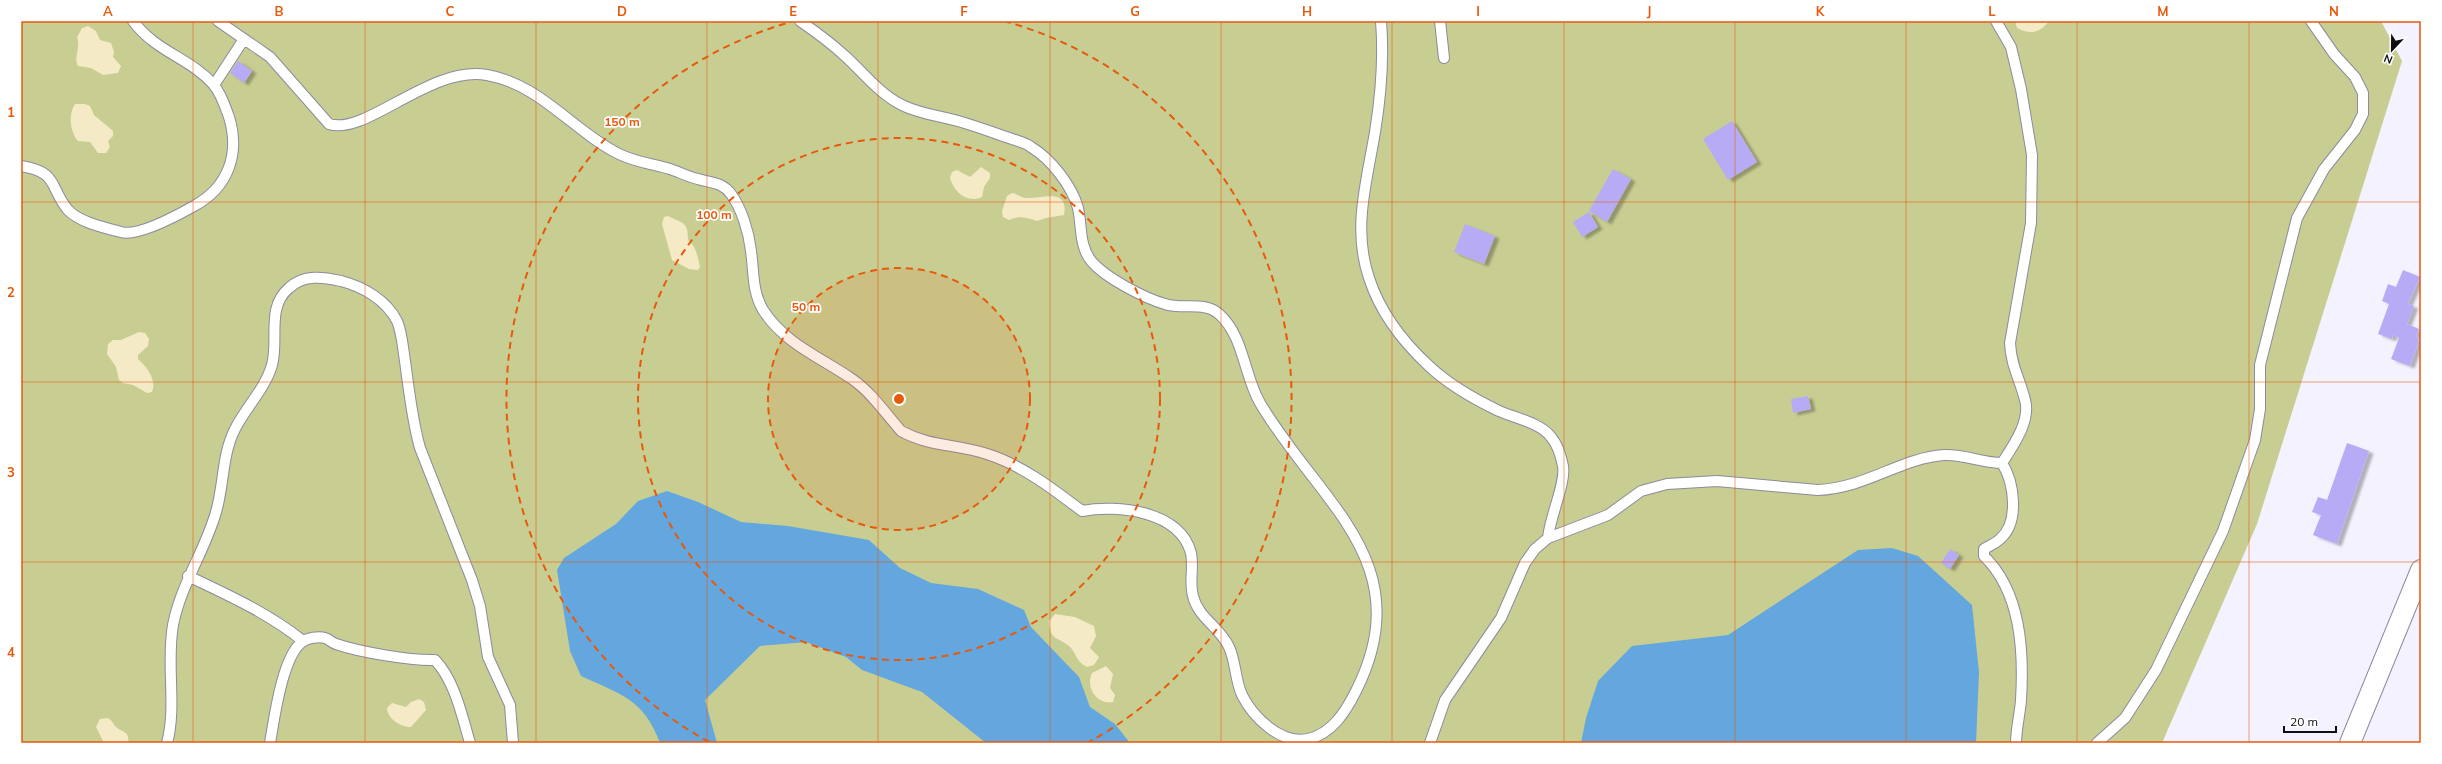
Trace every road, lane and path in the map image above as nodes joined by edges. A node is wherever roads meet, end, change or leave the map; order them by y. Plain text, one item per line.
1 (133, 21) edge
2 (218, 21) edge
3 (800, 21) edge
4 (1381, 21) edge
5 (1440, 21) edge
6 (1996, 21) edge
7 (2312, 21) edge
8 (244, 39) junction
9 (1444, 58) dead end
10 (214, 85) junction
11 (21, 166) edge
12 (2002, 463) junction
13 (1548, 538) junction
14 (2421, 570) edge
15 (188, 576) junction
16 (303, 641) junction
17 (167, 743) edge
18 (270, 743) edge
19 (470, 743) edge
20 (513, 743) edge
21 (1430, 743) edge
22 (2016, 743) edge
23 (2097, 743) edge
24 (2350, 743) edge

1 - 10 lane
2 - 8 lane
3 - 8 lane
4 - 13 lane
5 - 9 lane
6 - 12 lane
7 - 23 lane
8 - 10 lane
10 - 11 lane
12 - 13 lane
12 - 22 lane
13 - 21 lane
14 - 24 street
15 - 16 lane
15 - 17 lane
15 - 20 lane
16 - 18 lane
16 - 19 lane

